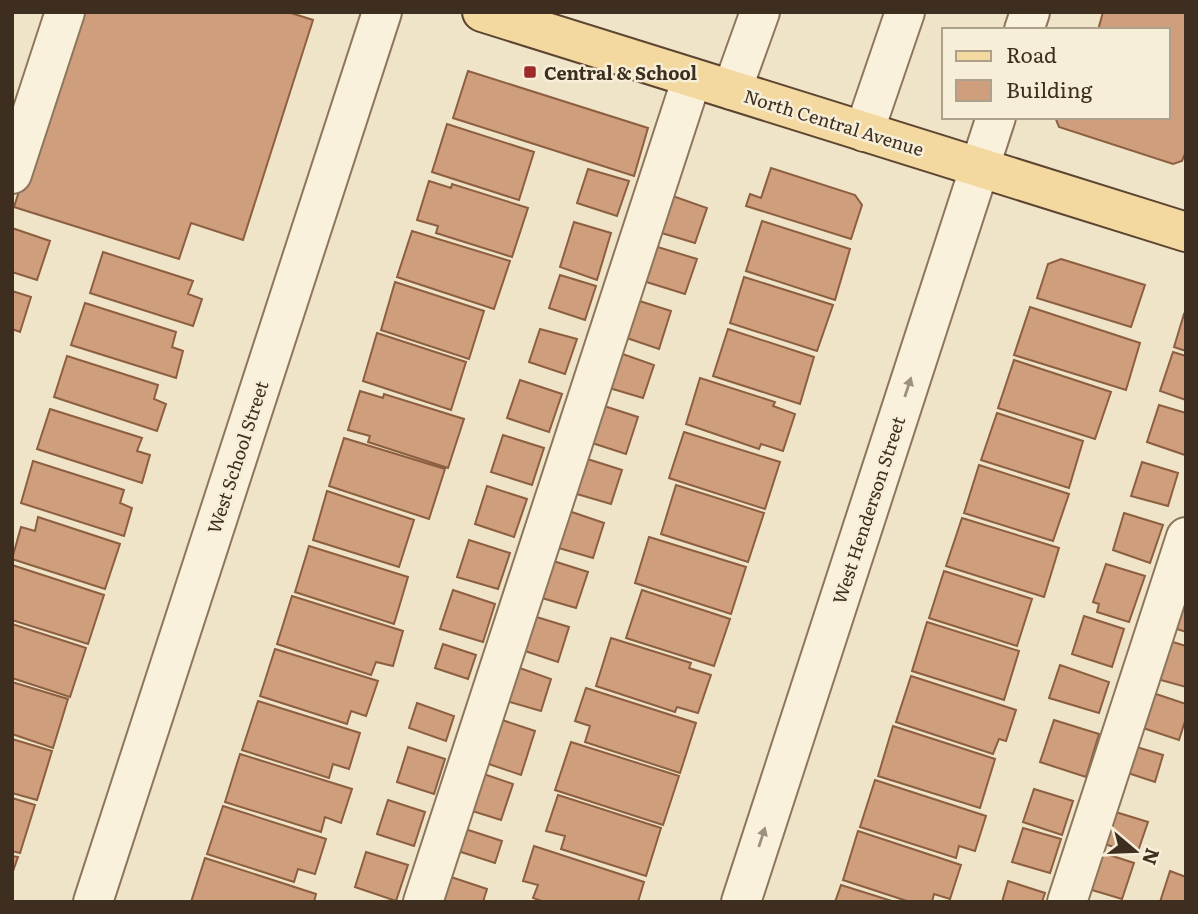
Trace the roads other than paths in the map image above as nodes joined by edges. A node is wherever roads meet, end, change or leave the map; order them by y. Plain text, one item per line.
1 (65, 12) edge
2 (382, 12) edge
3 (482, 12) edge
4 (760, 12) edge
5 (905, 12) edge
6 (692, 78) junction
7 (732, 90) junction
8 (995, 119) edge
9 (864, 132) junction
10 (979, 168) junction
11 (12, 174) edge
12 (1186, 232) edge
13 (1186, 537) edge
14 (93, 902) edge
15 (423, 902) edge
16 (741, 902) edge
17 (1067, 902) edge

1 - 11 street
2 - 14 street, West School Street
3 - 6 main road, North Central Avenue
4 - 7 street
5 - 9 street
6 - 7 main road, North Central Avenue
6 - 15 street
7 - 9 main road, North Central Avenue
8 - 10 street, West Henderson Street
9 - 10 main road, North Central Avenue
10 - 12 main road, North Central Avenue
16 -> 10 street, West Henderson Street
13 - 17 street

